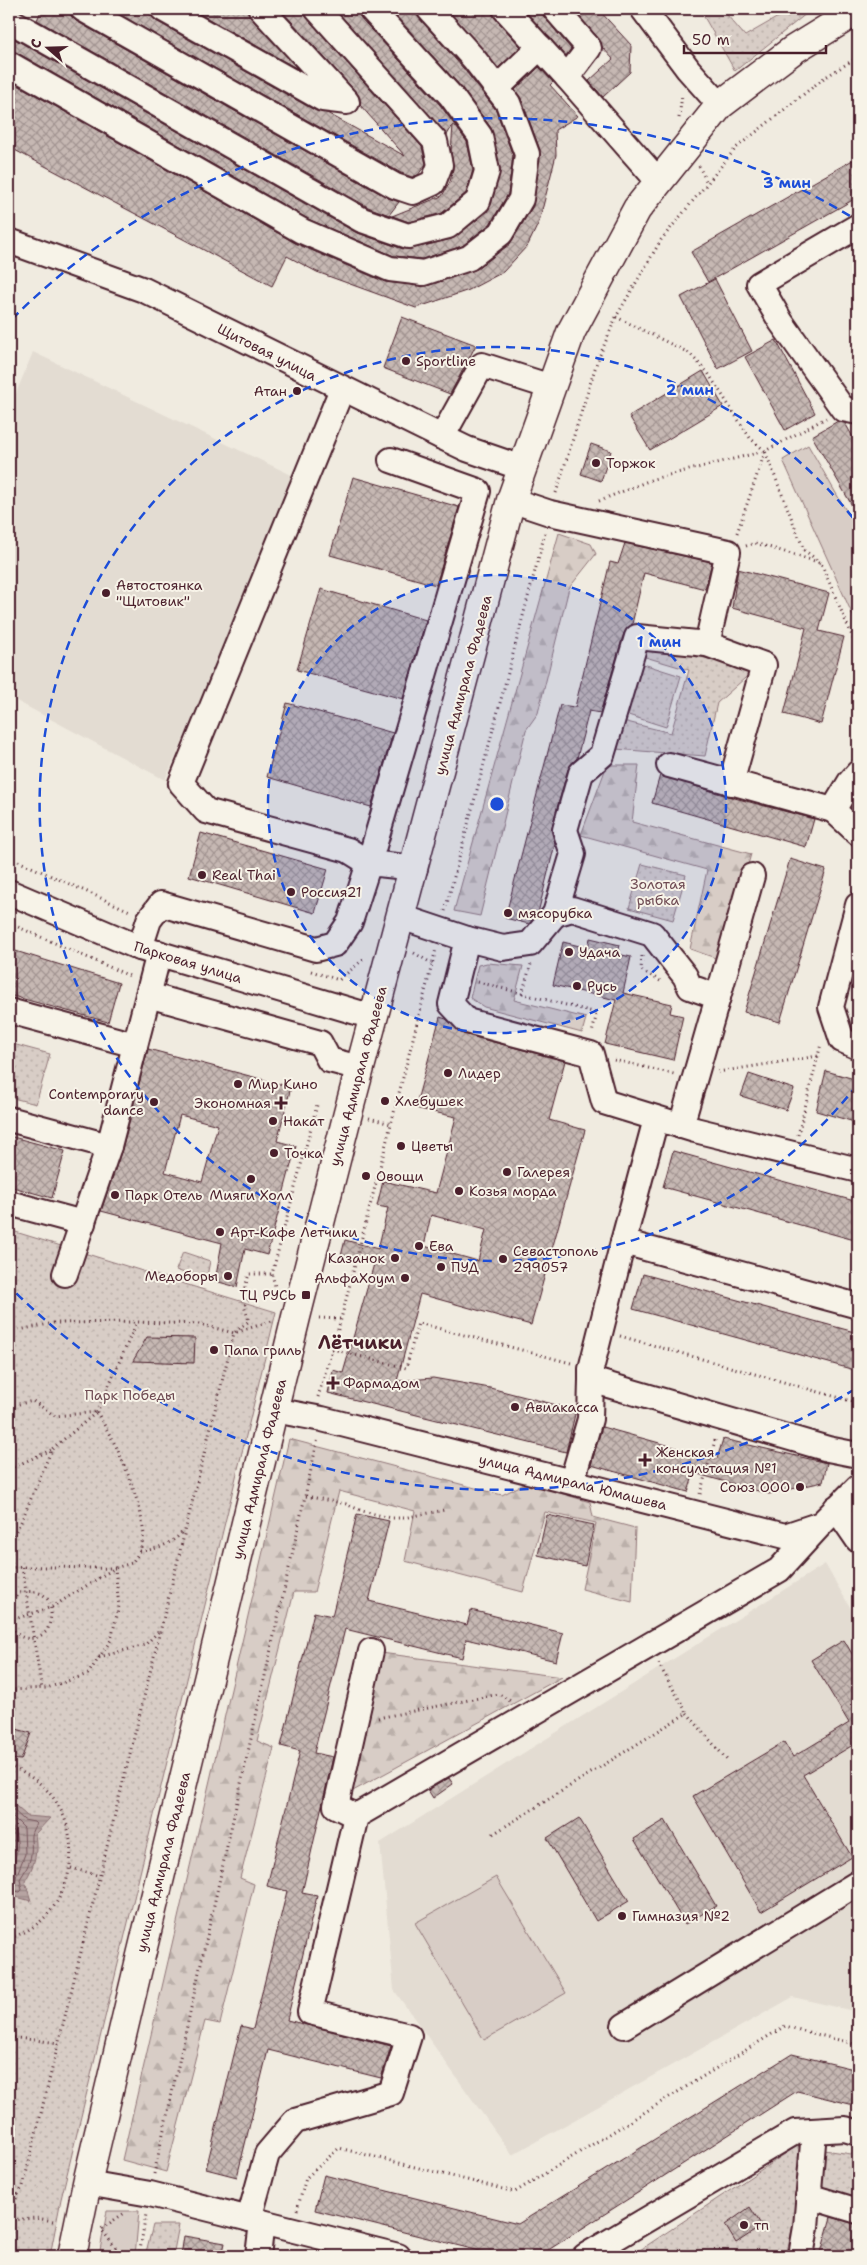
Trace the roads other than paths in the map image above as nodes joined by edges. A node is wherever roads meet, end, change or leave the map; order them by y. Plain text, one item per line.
1 (83, 9) edge
2 (163, 9) edge
3 (260, 9) edge
4 (317, 9) edge
5 (371, 9) edge
6 (429, 9) edge
7 (505, 9) edge
8 (555, 9) edge
9 (858, 10) edge
10 (650, 11) edge
11 (9, 20) edge
12 (540, 47) junction
13 (9, 64) edge
14 (567, 77) junction
15 (496, 88) junction
16 (720, 105) junction
17 (659, 182) junction
18 (858, 226) edge
19 (9, 242) edge
20 (551, 387) junction
21 (342, 389) junction
22 (851, 410) edge
23 (442, 437) junction
24 (391, 460) dead end
25 (522, 468) junction
26 (511, 500) junction
27 (707, 644) junction
28 (669, 766) dead end
29 (858, 773) edge
30 (731, 784) junction
31 (833, 810) junction
32 (858, 833) edge
33 (369, 863) junction
34 (415, 868) junction
35 (752, 876) dead end
36 (9, 892) edge
37 (858, 905) edge
38 (555, 914) junction
39 (402, 917) junction
40 (467, 939) junction
41 (149, 950) junction
42 (148, 995) junction
43 (718, 997) junction
44 (9, 1011) edge
45 (373, 1018) junction
46 (135, 1045) junction
47 (858, 1048) edge
48 (360, 1068) junction
49 (9, 1119) edge
50 (656, 1119) junction
51 (681, 1126) junction
52 (109, 1146) junction
53 (858, 1170) edge
54 (9, 1203) edge
55 (83, 1224) junction
56 (623, 1242) junction
57 (65, 1274) dead end
58 (858, 1306) edge
59 (591, 1374) junction
60 (274, 1410) junction
61 (858, 1455) edge
62 (572, 1481) junction
63 (858, 1487) edge
64 (828, 1516) junction
65 (858, 1540) edge
66 (371, 1651) dead end
67 (356, 1816) junction
68 (858, 1883) edge
69 (624, 2026) dead end
70 (814, 2131) junction
71 (858, 2133) edge
72 (87, 2183) junction
73 (808, 2196) junction
74 (858, 2211) edge
75 (256, 2220) junction
76 (72, 2256) edge
77 (258, 2256) edge
78 (398, 2256) edge
79 (585, 2256) edge
80 (800, 2256) edge

1 - 4 street
2 - 3 street
5 - 11 street
6 - 15 street
7 - 12 street
8 - 14 street
9 - 16 main road, улица Адмирала Фадеева
10 - 16 street
12 - 14 street
12 - 15 street
13 - 15 street
14 - 17 street
16 - 17 main road, улица Адмирала Фадеева
17 - 20 main road, улица Адмирала Фадеева
18 - 22 street
19 - 21 street, Щитовая улица
20 - 23 street
20 - 25 main road, улица Адмирала Фадеева
21 - 23 street, Щитовая улица
21 - 33 street
23 - 25 street, Щитовая улица
24 - 33 street
25 - 26 main road, улица Адмирала Фадеева
26 - 27 street
26 - 34 main road, улица Адмирала Фадеева
27 - 30 street
27 - 38 street
28 - 30 street
29 - 31 street
30 - 31 street
31 - 32 street
33 - 34 street
33 - 41 street
34 - 39 main road, улица Адмирала Фадеева
35 - 43 street
36 - 41 street, Парковая улица
37 - 47 street
38 - 40 street
38 - 43 street
39 - 40 street
39 - 45 main road, улица Адмирала Фадеева
40 - 50 street
41 - 42 street
41 - 45 street, Парковая улица
42 - 46 street
42 - 48 street
43 - 51 street
44 - 46 street
45 - 48 main road, улица Адмирала Фадеева
46 - 52 street
48 - 60 main road, улица Адмирала Фадеева
49 - 52 street
50 - 51 street
50 - 56 street
51 - 53 street
52 - 55 street
54 - 55 street
55 - 57 street
56 - 58 street
56 - 59 street
59 - 61 street
59 - 62 street
60 - 62 street, улица Адмирала Юмашева
60 - 72 main road, улица Адмирала Фадеева
62 - 64 street, улица Адмирала Юмашева
63 - 64 street, улица Адмирала Юмашева
64 - 65 street
64 - 67 street
66 - 67 street
67 - 75 street
68 - 69 street
70 - 71 street
70 - 73 street
70 - 79 street
72 - 75 street
72 - 76 main road, улица Адмирала Фадеева
73 - 74 street
73 - 80 street
75 - 77 street
75 - 78 street

